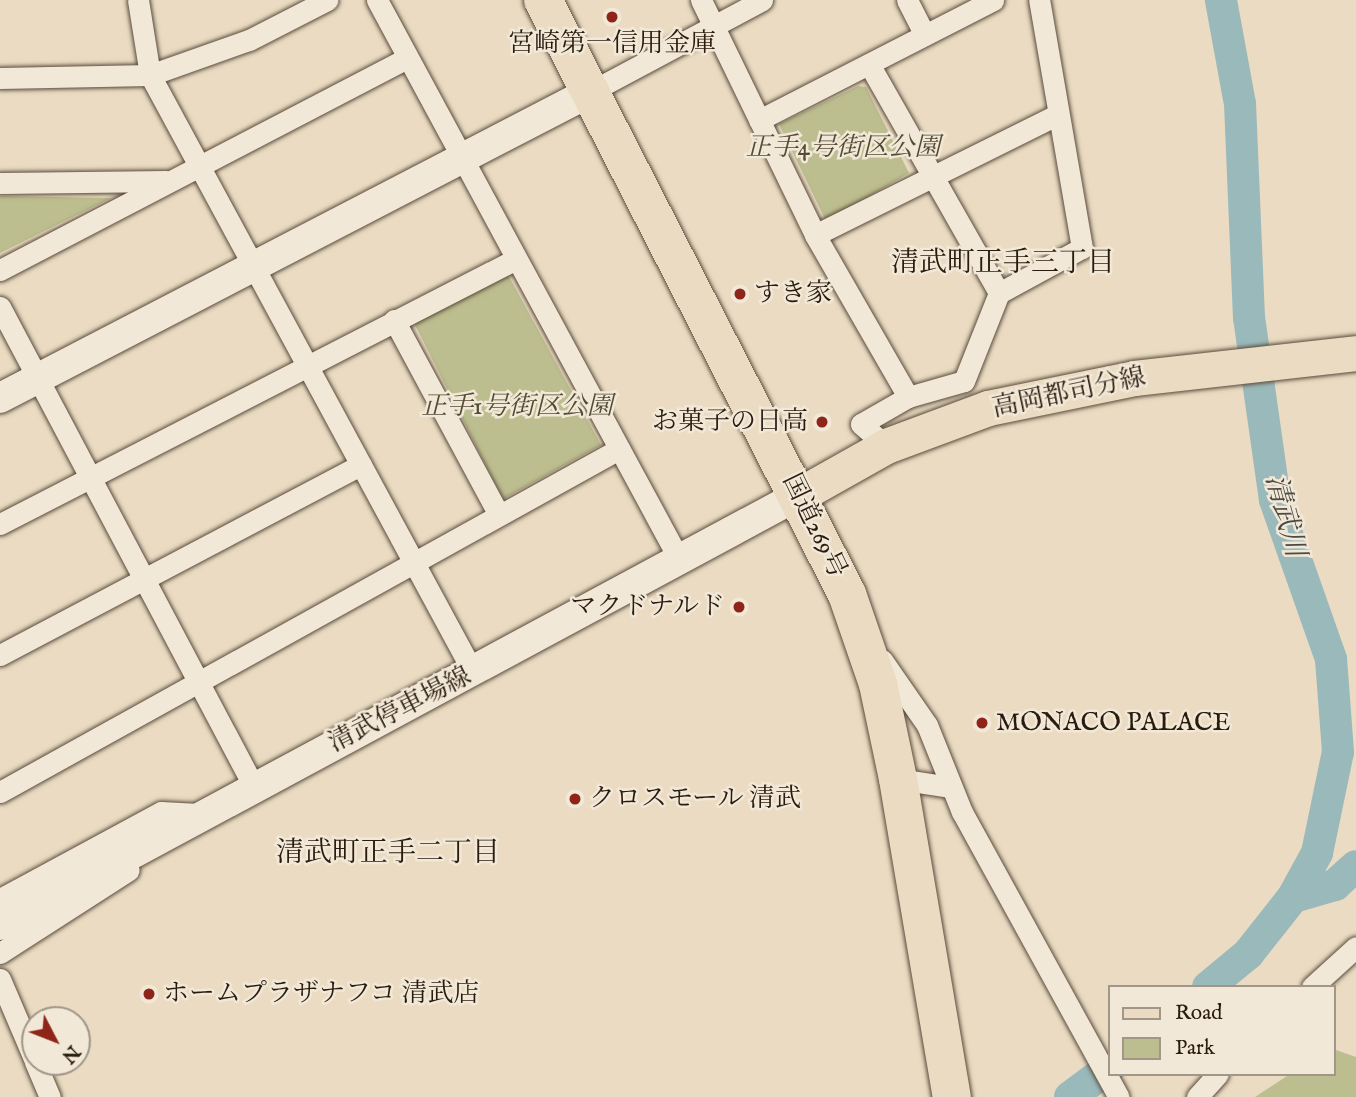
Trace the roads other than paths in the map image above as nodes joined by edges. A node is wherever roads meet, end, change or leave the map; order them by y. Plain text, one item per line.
1 (138, 0) edge
2 (327, 0) edge
3 (377, 0) edge
4 (544, 0) edge
5 (701, 0) edge
6 (762, 0) edge
7 (907, 0) edge
8 (993, 0) edge
9 (1039, 0) edge
10 (713, 26) junction
11 (925, 35) junction
12 (407, 58) junction
13 (869, 64) junction
14 (150, 75) junction
15 (0, 78) edge
16 (590, 92) junction
17 (1057, 115) junction
18 (759, 120) junction
19 (461, 159) junction
20 (200, 166) junction
21 (933, 176) junction
22 (171, 181) junction
23 (0, 183) edge
24 (815, 234) junction
25 (516, 259) junction
26 (254, 266) junction
27 (0, 270) edge
28 (999, 293) junction
29 (0, 307) edge
30 (394, 320) junction
31 (1356, 353) edge
32 (306, 363) junction
33 (38, 378) junction
34 (908, 397) junction
35 (0, 398) edge
36 (886, 446) junction
37 (619, 449) junction
38 (361, 465) junction
39 (90, 477) junction
40 (799, 495) junction
41 (499, 515) junction
42 (0, 524) edge
43 (679, 559) junction
44 (414, 562) junction
45 (144, 579) junction
46 (847, 594) junction
47 (0, 654) edge
48 (474, 672) junction
49 (199, 682) junction
50 (898, 779) junction
51 (253, 786) junction
52 (950, 787) junction
53 (0, 792) edge
54 (199, 814) junction
55 (0, 899) edge
56 (0, 925) edge
57 (1356, 947) edge
58 (0, 953) edge
59 (0, 979) edge
60 (1314, 985) edge
61 (21, 1028) edge
62 (41, 1076) edge
63 (1216, 1076) edge
64 (50, 1097) edge
65 (952, 1097) edge
66 (1119, 1097) edge
67 (1197, 1097) edge

1 - 14 street
2 - 14 street
3 - 12 street
4 - 16 highway, 国道269号
5 - 10 street
6 - 10 street
7 - 11 street
8 - 11 street
9 - 17 street
10 - 16 street
10 - 18 street
11 - 13 street
12 - 19 street
12 - 20 street
13 - 18 street
13 - 21 street
14 - 15 street
14 - 20 street
16 - 19 main road
16 - 40 highway, 国道269号
17 - 21 street
17 - 28 street
18 - 24 street
19 - 25 street
19 - 26 main road
20 - 22 street
20 - 26 street
21 - 24 street
21 - 28 street
22 - 23 street
22 - 27 street
24 - 34 street
25 - 30 street
25 - 37 street
26 - 32 street
26 - 33 main road
28 - 34 street
29 - 33 street
30 - 32 street
30 - 41 street
31 - 36 main road, 高岡都司分線
32 - 38 street
32 - 39 street
33 - 35 main road
33 - 39 street
34 - 36 street
36 - 40 main road, 高岡都司分線
37 - 41 street
37 - 43 street
38 - 44 street
38 - 45 street
39 - 42 street
39 - 45 street
40 - 43 main road, 清武停車場線
40 - 46 highway, 国道269号
41 - 44 street
43 - 48 main road, 清武停車場線
44 - 48 street
44 - 49 street
45 - 47 street
45 - 49 street
46 - 50 highway, 国道269号
46 - 52 street
48 - 51 main road, 清武停車場線
49 - 51 street
49 - 53 street
50 - 52 street
50 - 65 highway, 国道269号
51 - 54 main road, 清武停車場線
52 - 66 street
54 - 55 street
54 - 56 main road, 清武停車場線
54 - 58 street
57 - 60 street
59 - 61 street
62 - 64 street
63 - 67 street

